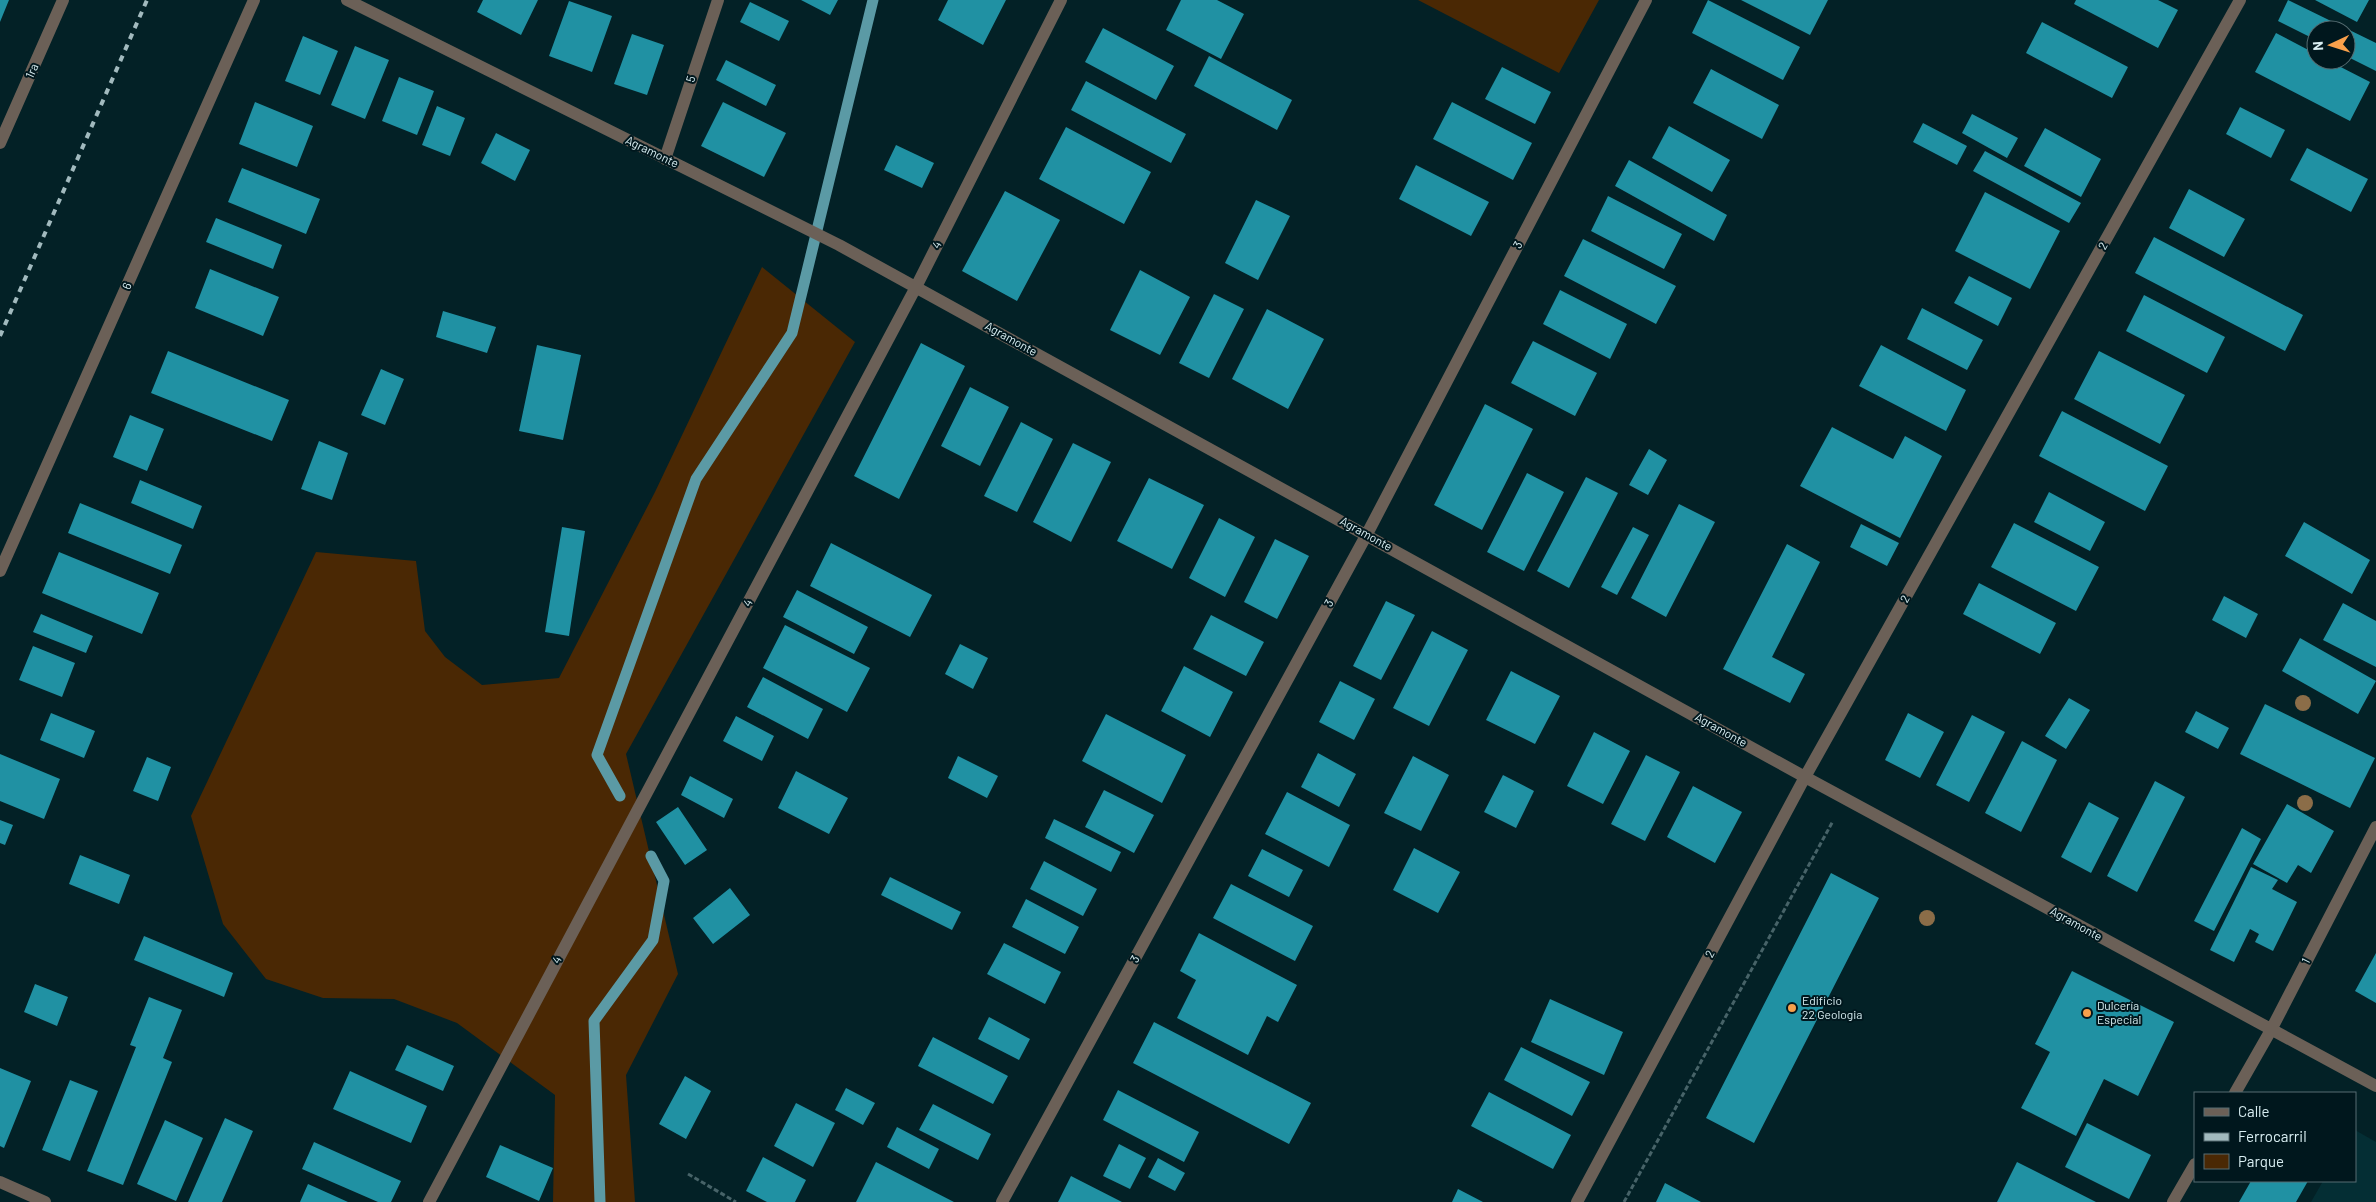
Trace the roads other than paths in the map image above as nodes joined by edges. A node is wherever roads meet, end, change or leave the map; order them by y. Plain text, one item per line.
1 (63, 0) edge
2 (254, 0) edge
3 (347, 0) edge
4 (718, 0) edge
5 (1061, 0) edge
6 (1646, 0) edge
7 (2240, 0) edge
8 (0, 143) edge
9 (665, 159) junction
10 (916, 287) junction
11 (1367, 534) junction
12 (0, 571) edge
13 (1805, 777) junction
14 (2376, 827) edge
15 (2270, 1030) junction
16 (2376, 1086) edge
17 (2235, 1092) edge
18 (2194, 1166) edge
19 (0, 1182) edge
20 (45, 1202) edge
21 (429, 1202) edge
22 (1002, 1202) edge
23 (1577, 1202) edge
24 (2173, 1202) edge

1 - 8 street, 1ra
2 - 12 street, 6
3 - 9 street, Agramonte
4 - 9 street, 5
5 - 10 street, 4
6 - 11 street, 3
7 - 13 street, 2
9 - 10 street, Agramonte
10 - 11 street, Agramonte
10 - 21 street, 4
11 - 13 street, Agramonte
11 - 22 street, 3
13 - 15 street, Agramonte
13 - 23 street, 2
14 - 15 street, 1
15 - 16 street, Agramonte
15 - 17 street, 1
18 - 24 street
19 - 20 street

